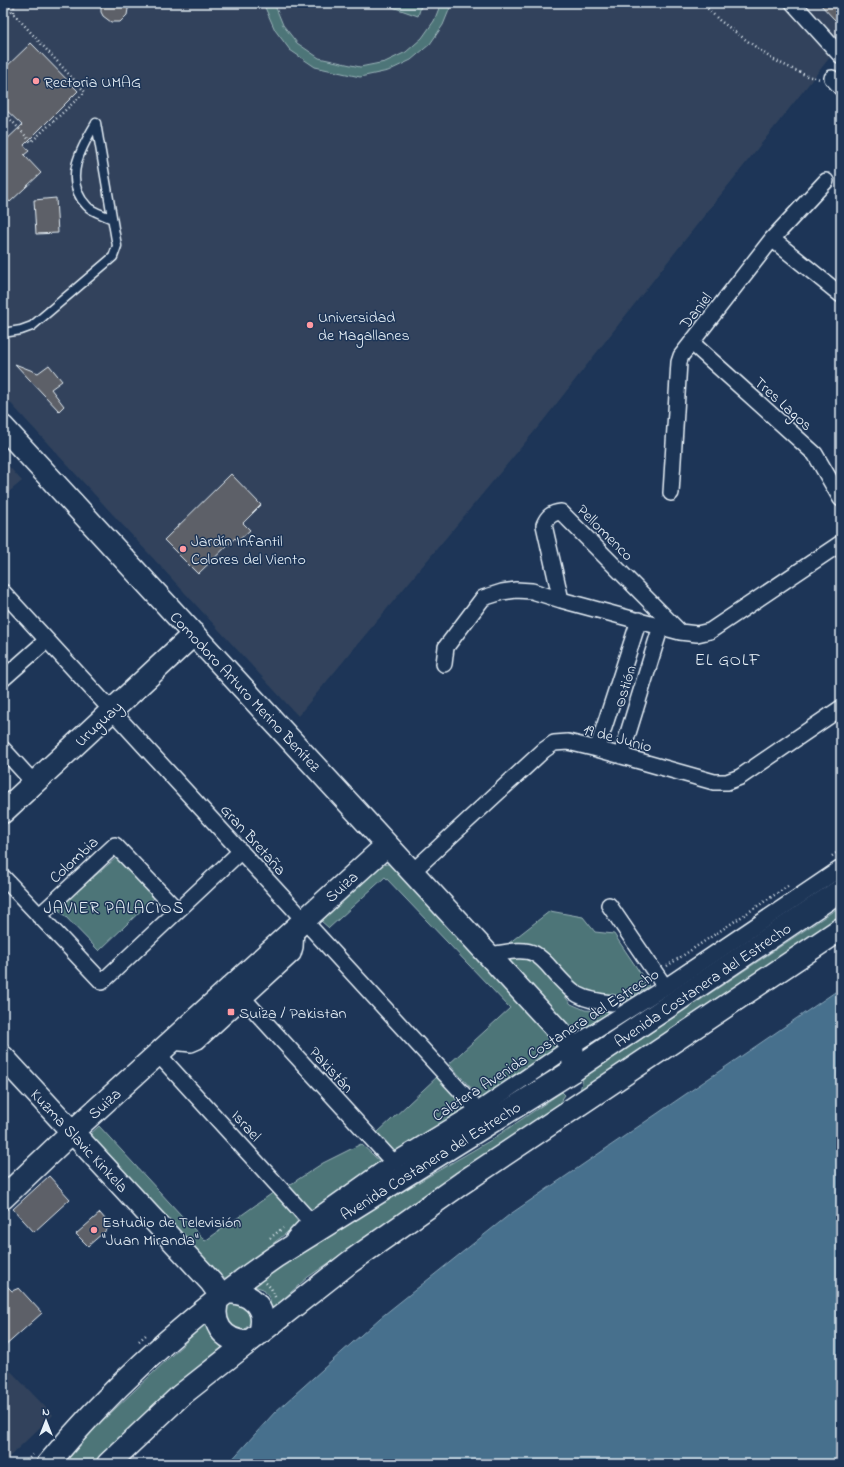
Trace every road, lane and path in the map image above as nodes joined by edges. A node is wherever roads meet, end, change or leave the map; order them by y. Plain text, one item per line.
1 (4, 3) edge
2 (14, 3) edge
3 (702, 3) edge
4 (793, 3) edge
5 (14, 14) junction
6 (838, 47) edge
7 (837, 83) edge
8 (3, 111) edge
9 (826, 181) dead end
10 (112, 218) junction
11 (772, 239) junction
12 (841, 295) edge
13 (3, 332) edge
14 (692, 343) junction
15 (3, 427) edge
16 (671, 493) dead end
17 (841, 499) edge
18 (841, 543) edge
19 (3, 592) edge
20 (561, 600) junction
21 (639, 620) junction
22 (661, 626) junction
23 (680, 632) junction
24 (194, 634) junction
25 (47, 640) junction
26 (444, 664) dead end
27 (3, 679) edge
28 (841, 708) edge
29 (112, 710) junction
30 (3, 749) edge
31 (597, 749) junction
32 (621, 756) junction
33 (34, 783) junction
34 (3, 812) edge
35 (387, 845) junction
36 (241, 851) junction
37 (841, 868) edge
38 (412, 872) junction
39 (3, 877) edge
40 (841, 890) edge
41 (609, 905) dead end
42 (177, 910) junction
43 (39, 916) junction
44 (300, 924) junction
45 (841, 929) edge
46 (490, 955) junction
47 (665, 987) junction
48 (244, 999) junction
49 (612, 1003) dead end
50 (572, 1046) junction
51 (165, 1048) junction
52 (3, 1057) edge
53 (574, 1070) junction
54 (478, 1110) junction
55 (549, 1124) junction
56 (72, 1132) junction
57 (393, 1162) junction
58 (3, 1198) edge
59 (310, 1221) junction
60 (275, 1257) junction
61 (254, 1272) junction
62 (222, 1295) junction
63 (286, 1312) junction
64 (254, 1337) junction
65 (48, 1464) edge
66 (108, 1464) edge

1 - 5 path
2 - 5 path
3 - 7 path
4 - 6 street
5 - 8 path
9 - 11 street, Daniel
10 - 10 lane
10 - 13 lane
11 - 12 street
11 - 14 street, Daniel
14 - 16 street, Daniel
14 - 17 street, Tres Lagos
15 - 24 main road, Comodoro Arturo Merino Benítez
18 - 23 street
19 - 25 street, Gran Bretaña
20 - 21 street
20 - 23 street, Pellomenco
20 - 26 street
21 - 22 street
21 - 31 street, Ostión
22 - 23 street
22 - 32 street, Ostión
24 - 29 main road, Uruguay
24 - 35 main road, Comodoro Arturo Merino Benítez
25 - 27 street
25 - 29 street, Gran Bretaña
28 - 32 street, 19 de Junio
29 - 33 main road, Uruguay
29 - 36 street, Gran Bretaña
30 - 33 street
31 - 32 street, 19 de Junio
31 - 38 street, 19 de Junio
33 - 34 main road, Uruguay
35 - 38 main road, Comodoro Arturo Merino Benítez
35 - 44 main road, Suiza
36 - 42 street
36 - 44 street, Gran Bretaña
37 - 47 street, Caletera Avenida Costanera del Estrecho
38 - 46 main road, Comodoro Arturo Merino Benítez
39 - 43 street
40 - 53 main road, Avenida Costanera del Estrecho
41 - 47 street
42 - 43 street
42 - 43 street, Colombia
44 - 48 street
44 - 51 main road, Suiza
44 - 54 street, Gran Bretaña
45 - 55 main road, Avenida Costanera del Estrecho
46 - 49 street
46 - 50 main road, Comodoro Arturo Merino Benítez
47 - 50 street, Caletera Avenida Costanera del Estrecho
48 - 51 street
48 - 57 street, Pakistán
50 - 53 main road
50 - 54 street, Caletera Avenida Costanera del Estrecho
51 - 56 main road, Suiza
51 - 59 street, Israel
52 - 56 main road, Kuzma Slavic Kinkela
53 - 55 main road
53 - 60 main road, Avenida Costanera del Estrecho
54 - 57 street, Caletera Avenida Costanera del Estrecho
55 - 63 main road, Avenida Costanera del Estrecho
56 - 58 main road, Suiza
56 - 62 main road, Kuzma Slavic Kinkela
57 - 59 street, Caletera Avenida Costanera del Estrecho
59 - 60 street, Caletera Avenida Costanera del Estrecho
60 - 61 main road, Avenida Costanera del Estrecho
61 - 62 main road, Avenida Costanera del Estrecho
61 - 63 path
62 - 64 main road
62 - 64 main road
62 - 65 main road, Avenida Costanera del Estrecho
63 - 64 main road, Avenida Costanera del Estrecho
64 - 66 main road, Avenida Costanera del Estrecho

